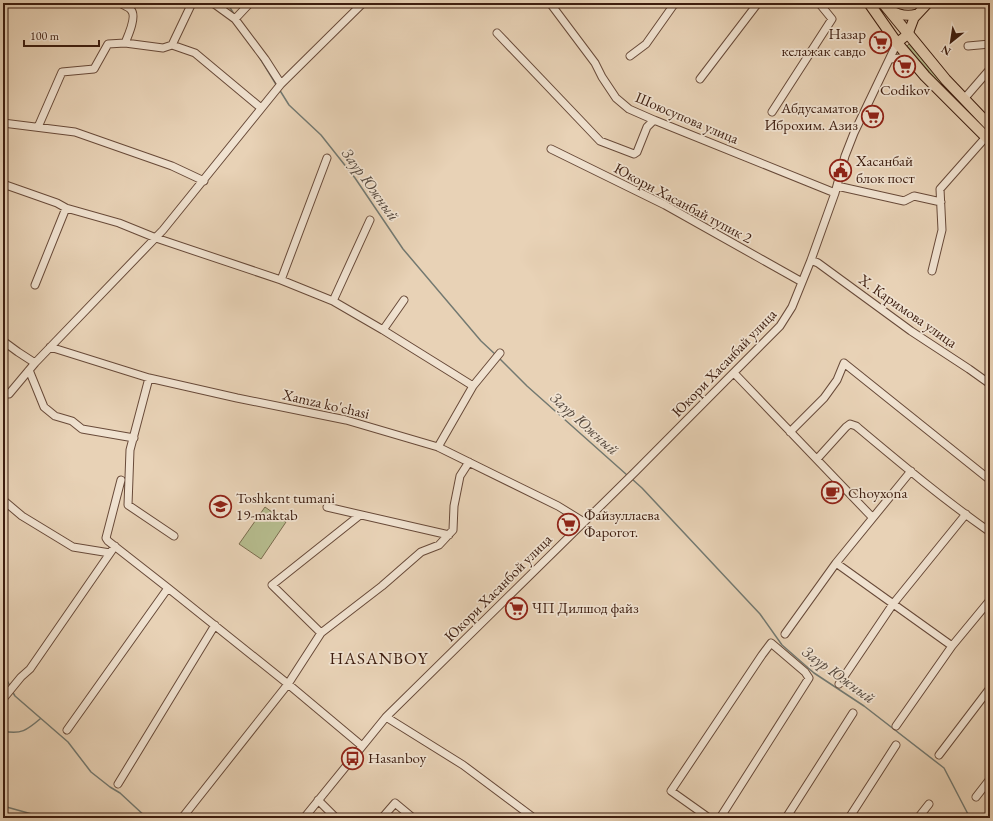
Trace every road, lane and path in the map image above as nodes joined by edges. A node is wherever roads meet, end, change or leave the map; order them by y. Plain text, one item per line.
1 (120, 3) edge
2 (192, 3) edge
3 (213, 3) edge
4 (250, 3) edge
5 (363, 3) edge
6 (550, 3) edge
7 (675, 3) edge
8 (758, 3) edge
9 (819, 3) edge
10 (869, 3) edge
11 (928, 3) edge
12 (885, 5) edge
13 (917, 14) junction
14 (235, 19) junction
15 (498, 33) dead end
16 (908, 34) junction
17 (125, 43) junction
18 (897, 43) junction
19 (990, 44) edge
20 (172, 45) junction
21 (968, 46) dead end
22 (630, 56) dead end
23 (908, 57) junction
24 (891, 59) junction
25 (990, 69) edge
26 (700, 79) dead end
27 (281, 84) junction
28 (962, 97) junction
29 (952, 103) junction
30 (261, 108) junction
31 (772, 112) dead end
32 (654, 120) junction
33 (3, 123) edge
34 (990, 126) edge
35 (38, 127) junction
36 (988, 139) edge
37 (552, 149) dead end
38 (327, 158) dead end
39 (204, 181) junction
40 (4, 186) edge
41 (836, 190) junction
42 (941, 202) junction
43 (66, 208) junction
44 (370, 220) dead end
45 (156, 238) junction
46 (810, 260) junction
47 (932, 270) dead end
48 (281, 280) junction
49 (802, 282) junction
50 (35, 285) dead end
51 (404, 300) dead end
52 (333, 301) junction
53 (383, 330) junction
54 (3, 341) edge
55 (50, 347) junction
56 (500, 353) dead end
57 (35, 363) junction
58 (29, 370) junction
59 (734, 373) junction
60 (150, 378) junction
61 (990, 384) edge
62 (473, 386) junction
63 (3, 394) edge
64 (790, 432) junction
65 (134, 438) junction
66 (438, 447) junction
67 (817, 459) junction
68 (469, 462) junction
69 (911, 471) junction
70 (635, 472) joint
71 (121, 480) dead end
72 (990, 480) edge
73 (3, 500) edge
74 (327, 507) dead end
75 (966, 514) junction
76 (360, 515) junction
77 (872, 517) junction
78 (584, 522) junction
79 (990, 532) edge
80 (449, 535) junction
81 (174, 536) dead end
82 (115, 546) junction
83 (110, 553) junction
84 (836, 563) junction
85 (168, 588) junction
86 (990, 600) edge
87 (893, 604) junction
88 (215, 625) junction
89 (321, 633) junction
90 (785, 634) dead end
91 (952, 646) junction
92 (288, 684) junction
93 (839, 684) dead end
94 (990, 688) edge
95 (3, 698) edge
96 (853, 713) dead end
97 (386, 717) junction
98 (896, 726) dead end
99 (66, 730) dead end
100 (896, 745) dead end
101 (362, 746) junction
102 (939, 755) dead end
103 (990, 779) edge
104 (118, 784) dead end
105 (976, 797) dead end
106 (318, 800) junction
107 (929, 804) dead end
108 (182, 818) edge
109 (304, 818) edge
110 (336, 818) edge
111 (382, 818) edge
112 (413, 818) edge
113 (534, 818) edge
114 (709, 818) edge
115 (720, 818) edge
116 (786, 818) edge
117 (849, 818) edge
118 (918, 818) edge

1 - 17 street
2 - 20 street
3 - 14 street
4 - 14 street
5 - 27 street
6 - 32 street, Шоюсупова улица
7 - 22 street
8 - 26 street
9 - 31 street
10 - 18 highway
11 - 13 main road
12 - 13 main road
12 - 16 highway
13 - 16 main road
14 - 27 street
15 - 32 street
16 - 18 main road
16 - 28 highway
17 - 20 street
17 - 35 street
18 - 23 highway
18 - 24 street, Юкори Хасанбай улица
19 - 21 street
20 - 30 street
23 - 24 street
23 - 29 highway
24 - 41 street, Юкори Хасанбай улица
25 - 28 street
27 - 30 street
28 - 29 highway
28 - 34 highway
29 - 36 highway
30 - 39 street
32 - 41 street, Шоюсупова улица
33 - 35 street
35 - 39 street
36 - 42 street
37 - 49 street, Юкори Хасанбай тупик 2
38 - 48 street
39 - 45 street
40 - 43 street
41 - 42 street, Шоюсупова улица
41 - 46 street, Юкори Хасанбай улица
42 - 47 street
43 - 45 street
43 - 50 street
44 - 52 street
45 - 48 street
45 - 55 street
46 - 49 street, Юкори Хасанбай улица
46 - 61 street, Х. Каримова улица
48 - 52 street
49 - 59 street, Юкори Хасанбай улица
51 - 53 street
52 - 53 street
53 - 62 street
54 - 57 street
55 - 57 street
55 - 60 street, Xamza ko'chasi
56 - 62 street
57 - 58 street
58 - 63 street
58 - 65 street
59 - 64 street
59 - 70 street, Юкори Хасанбай улица
60 - 65 street
60 - 66 street, Xamza ko'chasi
62 - 66 street
64 - 67 street
64 - 72 street
65 - 81 street
66 - 68 street, Xamza ko'chasi
67 - 69 street
67 - 77 street
68 - 78 street, Xamza ko'chasi
68 - 80 street
69 - 75 street
69 - 77 street
70 - 78 street, Юкори Хасанбой улица
71 - 82 street
73 - 83 street
74 - 76 street
75 - 79 street
75 - 87 street
76 - 80 street
76 - 89 street
77 - 84 street
78 - 97 street, Юкори Хасанбой улица
80 - 89 street
82 - 83 street
82 - 85 street
83 - 95 street
84 - 87 street
84 - 90 street
85 - 88 street
85 - 99 street
86 - 91 street
87 - 91 street
87 - 93 street
88 - 92 street
88 - 104 street
89 - 92 street
91 - 98 street
92 - 101 street
92 - 108 street
94 - 102 street
96 - 116 street
97 - 101 street, Юкори Хасанбой улица
97 - 113 street
100 - 117 street
101 - 106 street, Юкори Хасанбой улица
103 - 105 street
106 - 109 street, Юкори Хасанбой улица
106 - 110 street
107 - 118 street
111 - 112 street
114 - 115 street

